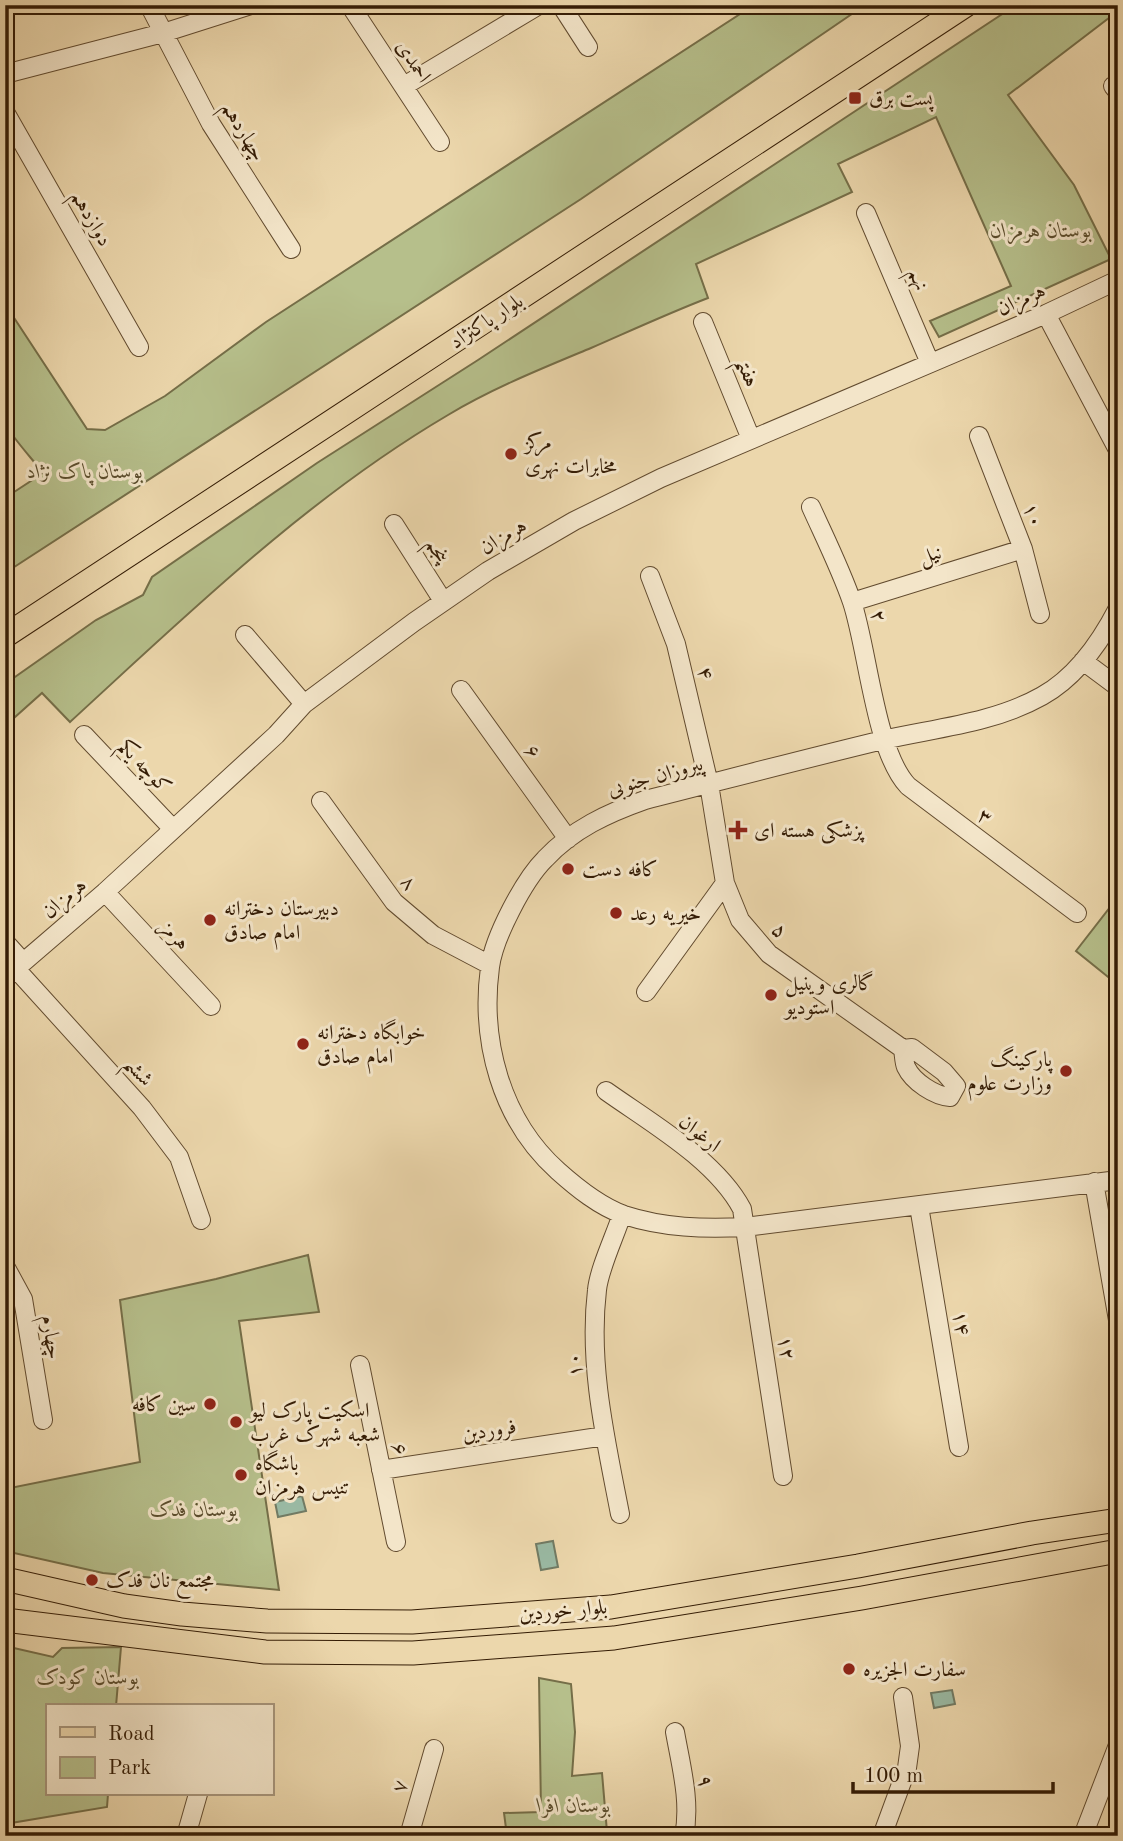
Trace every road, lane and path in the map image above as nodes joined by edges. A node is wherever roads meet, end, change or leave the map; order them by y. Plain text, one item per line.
1 (149, 5) edge
2 (251, 5) edge
3 (350, 5) edge
4 (540, 5) edge
5 (561, 5) edge
6 (966, 5) edge
7 (163, 33) junction
8 (588, 47) dead end
9 (5, 74) edge
10 (404, 86) junction
11 (5, 112) edge
12 (440, 142) dead end
13 (866, 213) dead end
14 (291, 249) dead end
15 (1118, 280) edge
16 (1046, 314) junction
17 (703, 322) dead end
18 (139, 347) dead end
19 (930, 363) junction
20 (979, 436) dead end
21 (751, 439) junction
22 (1118, 450) edge
23 (811, 507) dead end
24 (394, 524) dead end
25 (1023, 549) junction
26 (650, 576) dead end
27 (443, 601) junction
28 (852, 602) junction
29 (1118, 608) edge
30 (1040, 614) dead end
31 (245, 635) dead end
32 (5, 636) edge
33 (1083, 661) junction
34 (1118, 687) edge
35 (461, 690) dead end
36 (304, 704) junction
37 (84, 735) dead end
38 (885, 740) junction
39 (709, 784) junction
40 (321, 801) dead end
41 (173, 829) junction
42 (568, 839) junction
43 (725, 883) junction
44 (105, 892) junction
45 (1077, 913) dead end
46 (5, 942) edge
47 (490, 965) junction
48 (12, 971) edge
49 (646, 992) dead end
50 (211, 1006) dead end
51 (903, 1049) dead end
52 (606, 1091) dead end
53 (1118, 1180) edge
54 (1094, 1182) junction
55 (919, 1206) junction
56 (622, 1214) junction
57 (201, 1220) dead end
58 (745, 1227) junction
59 (5, 1266) edge
60 (1118, 1320) edge
61 (360, 1365) dead end
62 (43, 1420) dead end
63 (604, 1436) junction
64 (959, 1447) dead end
65 (381, 1470) junction
66 (783, 1476) dead end
67 (620, 1514) dead end
68 (1118, 1520) edge
69 (396, 1542) dead end
70 (1118, 1551) edge
71 (5, 1579) edge
72 (5, 1620) edge
73 (904, 1698) dead end
74 (675, 1732) dead end
75 (1118, 1745) edge
76 (434, 1749) dead end
77 (197, 1796) edge
78 (186, 1836) edge
79 (410, 1836) edge
80 (684, 1836) edge
81 (883, 1836) edge
82 (1083, 1836) edge

1 - 7 street, چهاردهم
2 - 7 street
3 - 10 street, احمدی
4 - 10 street
5 - 8 street
6 - 32 main road, بلوار پاکنژاد
7 - 9 street
7 - 14 street, چهاردهم
10 - 12 street, احمدی
11 - 18 street, دوازدهم
13 - 19 street, نهم
15 - 16 street, هرمزان
16 - 19 street, هرمزان
16 - 22 street
17 - 21 street, هفتم
19 - 21 street, هرمزان
20 - 25 street, ۱۰
21 - 27 street, هرمزان
23 - 28 street, ۲
24 - 27 street, پنجم
25 - 28 street, نیل
25 - 30 street, ۱۰
26 - 39 street, ۴
27 - 36 street, هرمزان
28 - 38 street, ۲
29 - 33 street, پیروزان جنوبی
31 - 36 street
33 - 34 street
33 - 38 street, پیروزان جنوبی
35 - 42 street, ۶
36 - 41 street, هرمزان
37 - 41 street, کوچه یکم
38 - 39 street, پیروزان جنوبی
38 - 45 street, ۳
39 - 42 street, پیروزان جنوبی
39 - 43 street, ۵
40 - 47 street, ۸
41 - 44 street, هرمزان
42 - 47 street, پیروزان جنوبی
43 - 49 street
43 - 51 street, ۵
44 - 48 street, هرمزان
44 - 50 street, هرمز
46 - 48 street, ششم
47 - 56 street, پیروزان جنوبی
48 - 57 street, ششم
52 - 58 street, ارغوان
53 - 54 street, پیروزان جنوبی
54 - 55 street, پیروزان جنوبی
54 - 60 street
55 - 58 street, پیروزان جنوبی
55 - 64 street, ۱۴
56 - 58 street, پیروزان جنوبی
56 - 63 street, ۱۰
58 - 66 street, ۱۲
59 - 62 street, چهارم
61 - 65 street, ۶
63 - 65 street, فروردین
63 - 67 street, ۱۰
65 - 69 street, ۶
68 - 71 main road, بلوار خوردین
70 - 72 main road, بلوار خوردین
73 - 81 street
74 - 80 street, ۹
75 - 82 street
76 - 79 street, ۷
77 - 78 street

